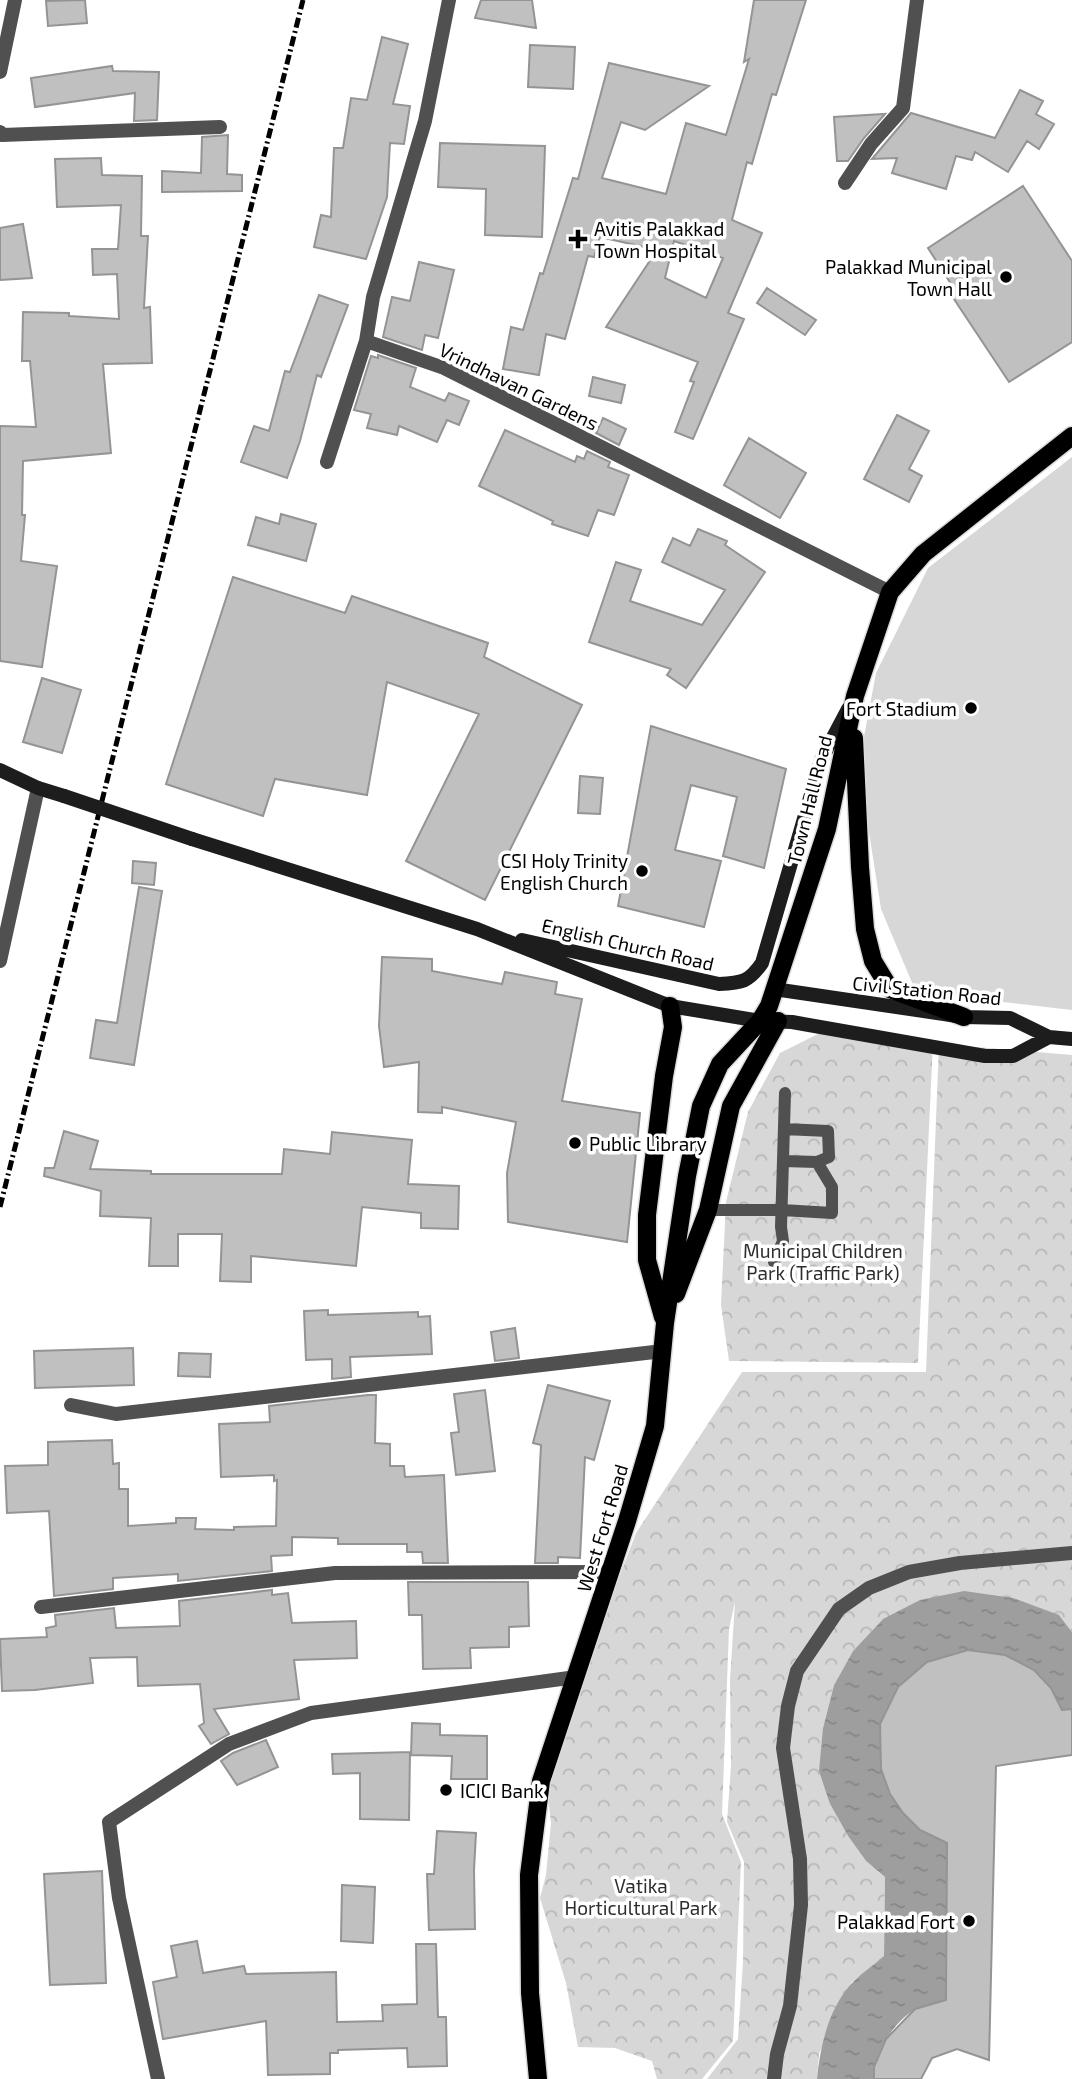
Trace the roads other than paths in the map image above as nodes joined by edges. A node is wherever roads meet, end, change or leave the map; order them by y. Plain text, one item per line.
1 (15, 0) edge
2 (449, 0) edge
3 (917, 0) edge
4 (0, 72) edge
5 (220, 127) dead end
6 (0, 132) edge
7 (845, 183) dead end
8 (366, 341) junction
9 (1072, 436) edge
10 (327, 462) dead end
11 (890, 592) junction
12 (855, 696) junction
13 (0, 770) edge
14 (38, 788) junction
15 (477, 929) junction
16 (0, 961) edge
17 (670, 1006) junction
18 (770, 1009) junction
19 (964, 1017) junction
20 (1049, 1037) junction
21 (1072, 1039) edge
22 (785, 1093) dead end
23 (784, 1129) junction
24 (783, 1161) junction
25 (817, 1162) junction
26 (708, 1210) junction
27 (782, 1210) junction
28 (774, 1262) dead end
29 (665, 1324) junction
30 (663, 1351) junction
31 (71, 1405) dead end
32 (1072, 1553) edge
33 (610, 1572) junction
34 (41, 1607) dead end
35 (576, 1677) junction
36 (158, 2079) edge
37 (538, 2079) edge
38 (774, 2079) edge

1 - 4 street
2 - 8 street
3 - 7 street
5 - 6 street
8 - 10 street
8 - 11 street, Vrindhavan Gardens
9 - 11 main road, Town Hall Road
11 - 12 main road, Town Hall Road
12 - 15 main road, English Church Road
12 - 18 main road, Town Hall Road
12 - 19 main road
13 - 14 main road, English Church Road
14 - 15 main road, English Church Road, bridge
14 - 16 street
15 - 17 main road, English Church Road
17 - 18 main road, English Church Road
17 - 29 main road
18 - 19 main road, Civil Station Road
18 - 20 main road
18 - 26 main road
18 - 29 main road, West Fort Road
19 - 20 main road, Civil Station Road
20 - 21 main road, Civil Station Road
22 - 23 lane
23 - 24 lane
23 - 25 lane
24 - 25 lane
24 - 27 lane
25 - 27 lane
26 - 27 lane
26 - 29 main road
27 - 28 lane
29 - 30 main road, West Fort Road
30 - 31 street
30 - 33 main road, West Fort Road
32 - 38 street
33 - 34 street
33 - 35 main road, West Fort Road
35 - 36 street
35 - 37 main road, West Fort Road

